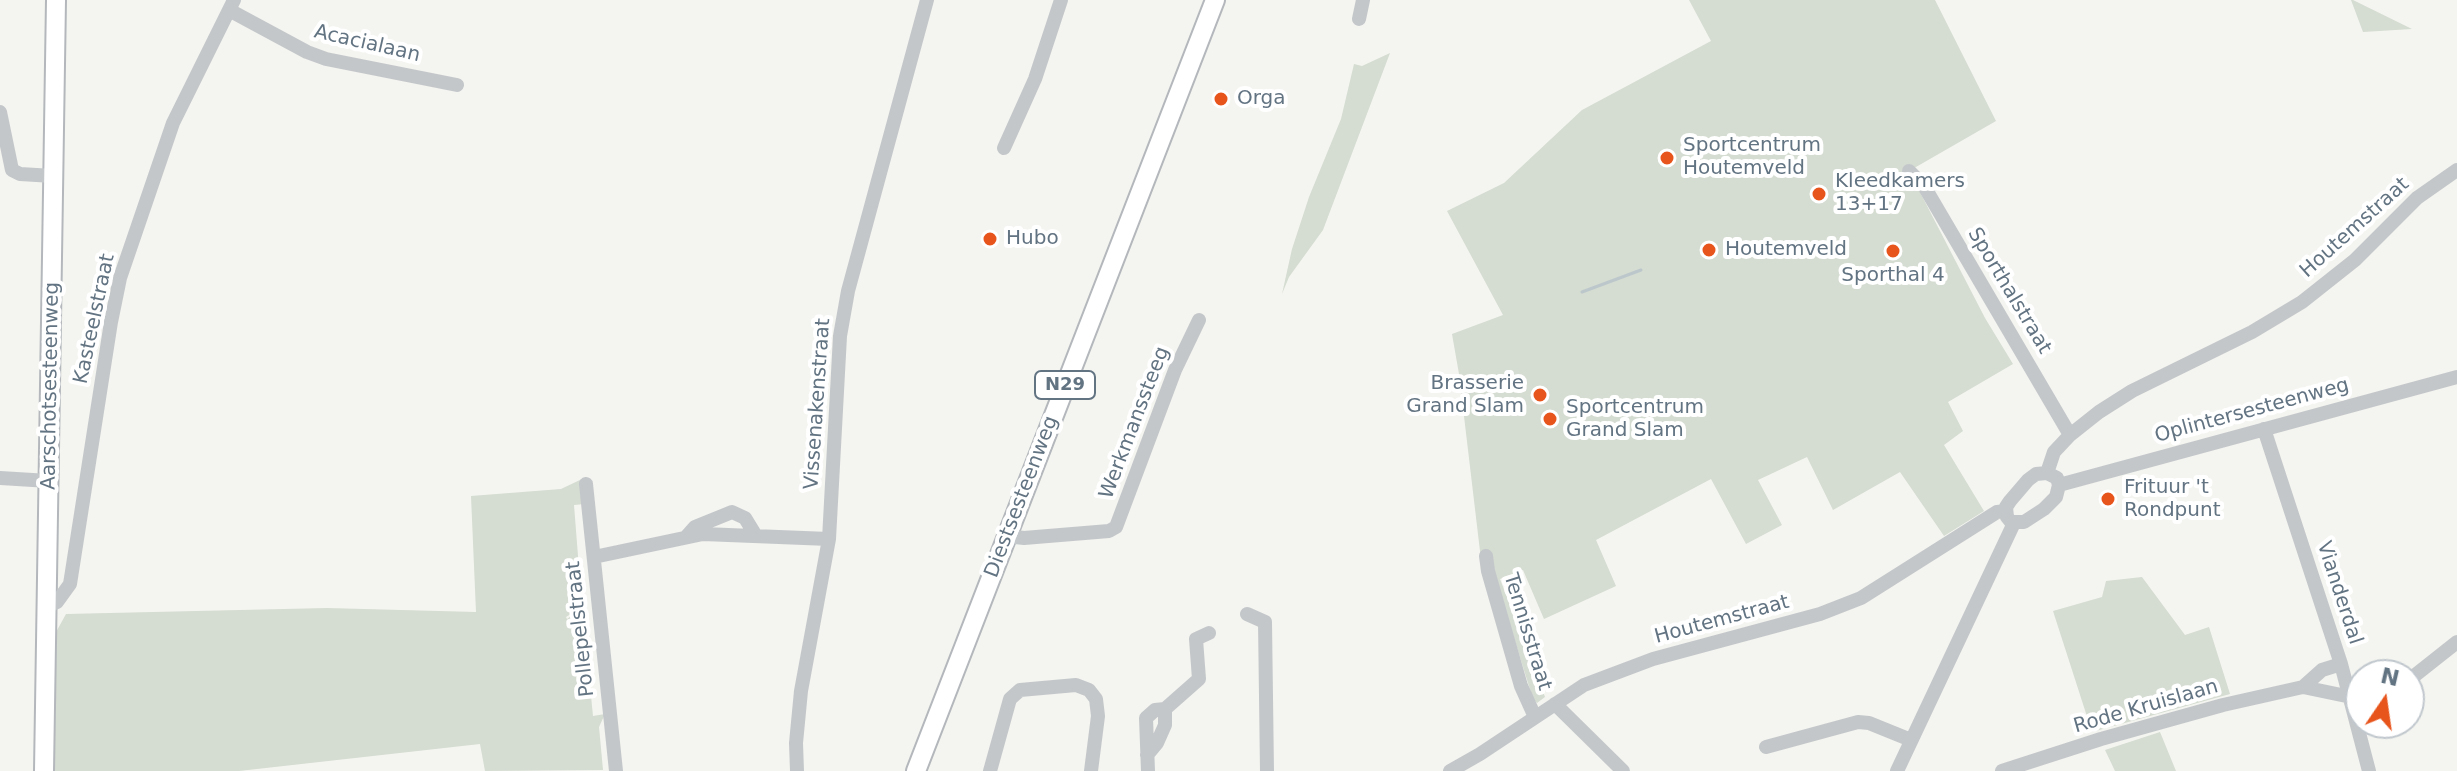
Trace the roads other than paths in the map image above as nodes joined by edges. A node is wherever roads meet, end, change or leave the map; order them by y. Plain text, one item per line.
1 (56, 0) edge
2 (927, 0) edge
3 (1061, 0) edge
4 (1215, 0) edge
5 (1363, 0) edge
6 (231, 5) edge
7 (1359, 19) dead end
8 (457, 85) dead end
9 (0, 112) edge
10 (1004, 148) dead end
11 (2457, 170) edge
12 (1909, 171) dead end
13 (53, 176) junction
14 (1199, 320) dead end
15 (2457, 377) edge
16 (2264, 429) junction
17 (2070, 435) junction
18 (2047, 473) junction
19 (0, 478) edge
20 (49, 481) junction
21 (586, 484) dead end
22 (2059, 485) junction
23 (2010, 517) junction
24 (756, 536) junction
25 (1007, 536) junction
26 (685, 538) junction
27 (829, 539) junction
28 (1486, 556) dead end
29 (594, 557) junction
30 (47, 606) junction
31 (1247, 614) dead end
32 (1209, 633) dead end
33 (2457, 642) edge
34 (2341, 664) junction
35 (2425, 667) edge
36 (2345, 669) edge
37 (2303, 687) junction
38 (2345, 696) edge
39 (1555, 704) junction
40 (1535, 717) junction
41 (2363, 739) edge
42 (1911, 740) junction
43 (1766, 747) dead end
44 (44, 771) edge
45 (616, 771) edge
46 (797, 771) edge
47 (916, 771) edge
48 (990, 771) edge
49 (1091, 771) edge
50 (1148, 771) edge
51 (1267, 771) edge
52 (1450, 771) edge
53 (1623, 771) edge
54 (1897, 771) edge
55 (2002, 771) edge
56 (2369, 771) edge

1 - 13 main road, Aarschotsesteenweg
2 - 27 street, Vissenakenstraat
3 - 10 street
4 - 25 main road, Diestsesteenweg / N29
5 - 7 street
6 - 8 street, Acacialaan
6 - 30 street, Kasteelstraat
9 - 13 street
11 - 17 street, Houtemstraat
12 - 17 street, Sporthalstraat
13 - 20 main road, Aarschotsesteenweg
14 - 25 street, Werkmanssteeg
15 - 16 street, Oplintersesteenweg
16 - 22 street, Oplintersesteenweg
16 - 34 street, Vianderdal
17 - 18 street, Houtemstraat
18 - 22 street
18 - 23 street, Houtemstraat
19 - 20 street
20 - 30 main road, Aarschotsesteenweg
21 - 29 street, Pollepelstraat
22 - 23 street, Houtemstraat
23 - 39 street, Houtemstraat
23 - 42 street
24 - 26 street
24 - 26 street
24 - 27 street
25 - 47 main road, Diestsesteenweg / N29
26 - 29 street
27 - 46 street, Vissenakenstraat
28 - 40 street, Tennisstraat
29 - 45 street, Pollepelstraat
30 - 44 main road, Aarschotsesteenweg
31 - 51 street
32 - 50 street
33 - 35 street
34 - 36 street, Vianderdal
34 - 37 street, Rode Kruislaan
37 - 38 street, Rode Kruislaan
37 - 55 street, Rode Kruislaan
39 - 40 street, Houtemstraat
39 - 53 street
40 - 52 street, Houtemstraat
41 - 56 street, Vianderdal
42 - 43 street
42 - 54 street
48 - 49 street

